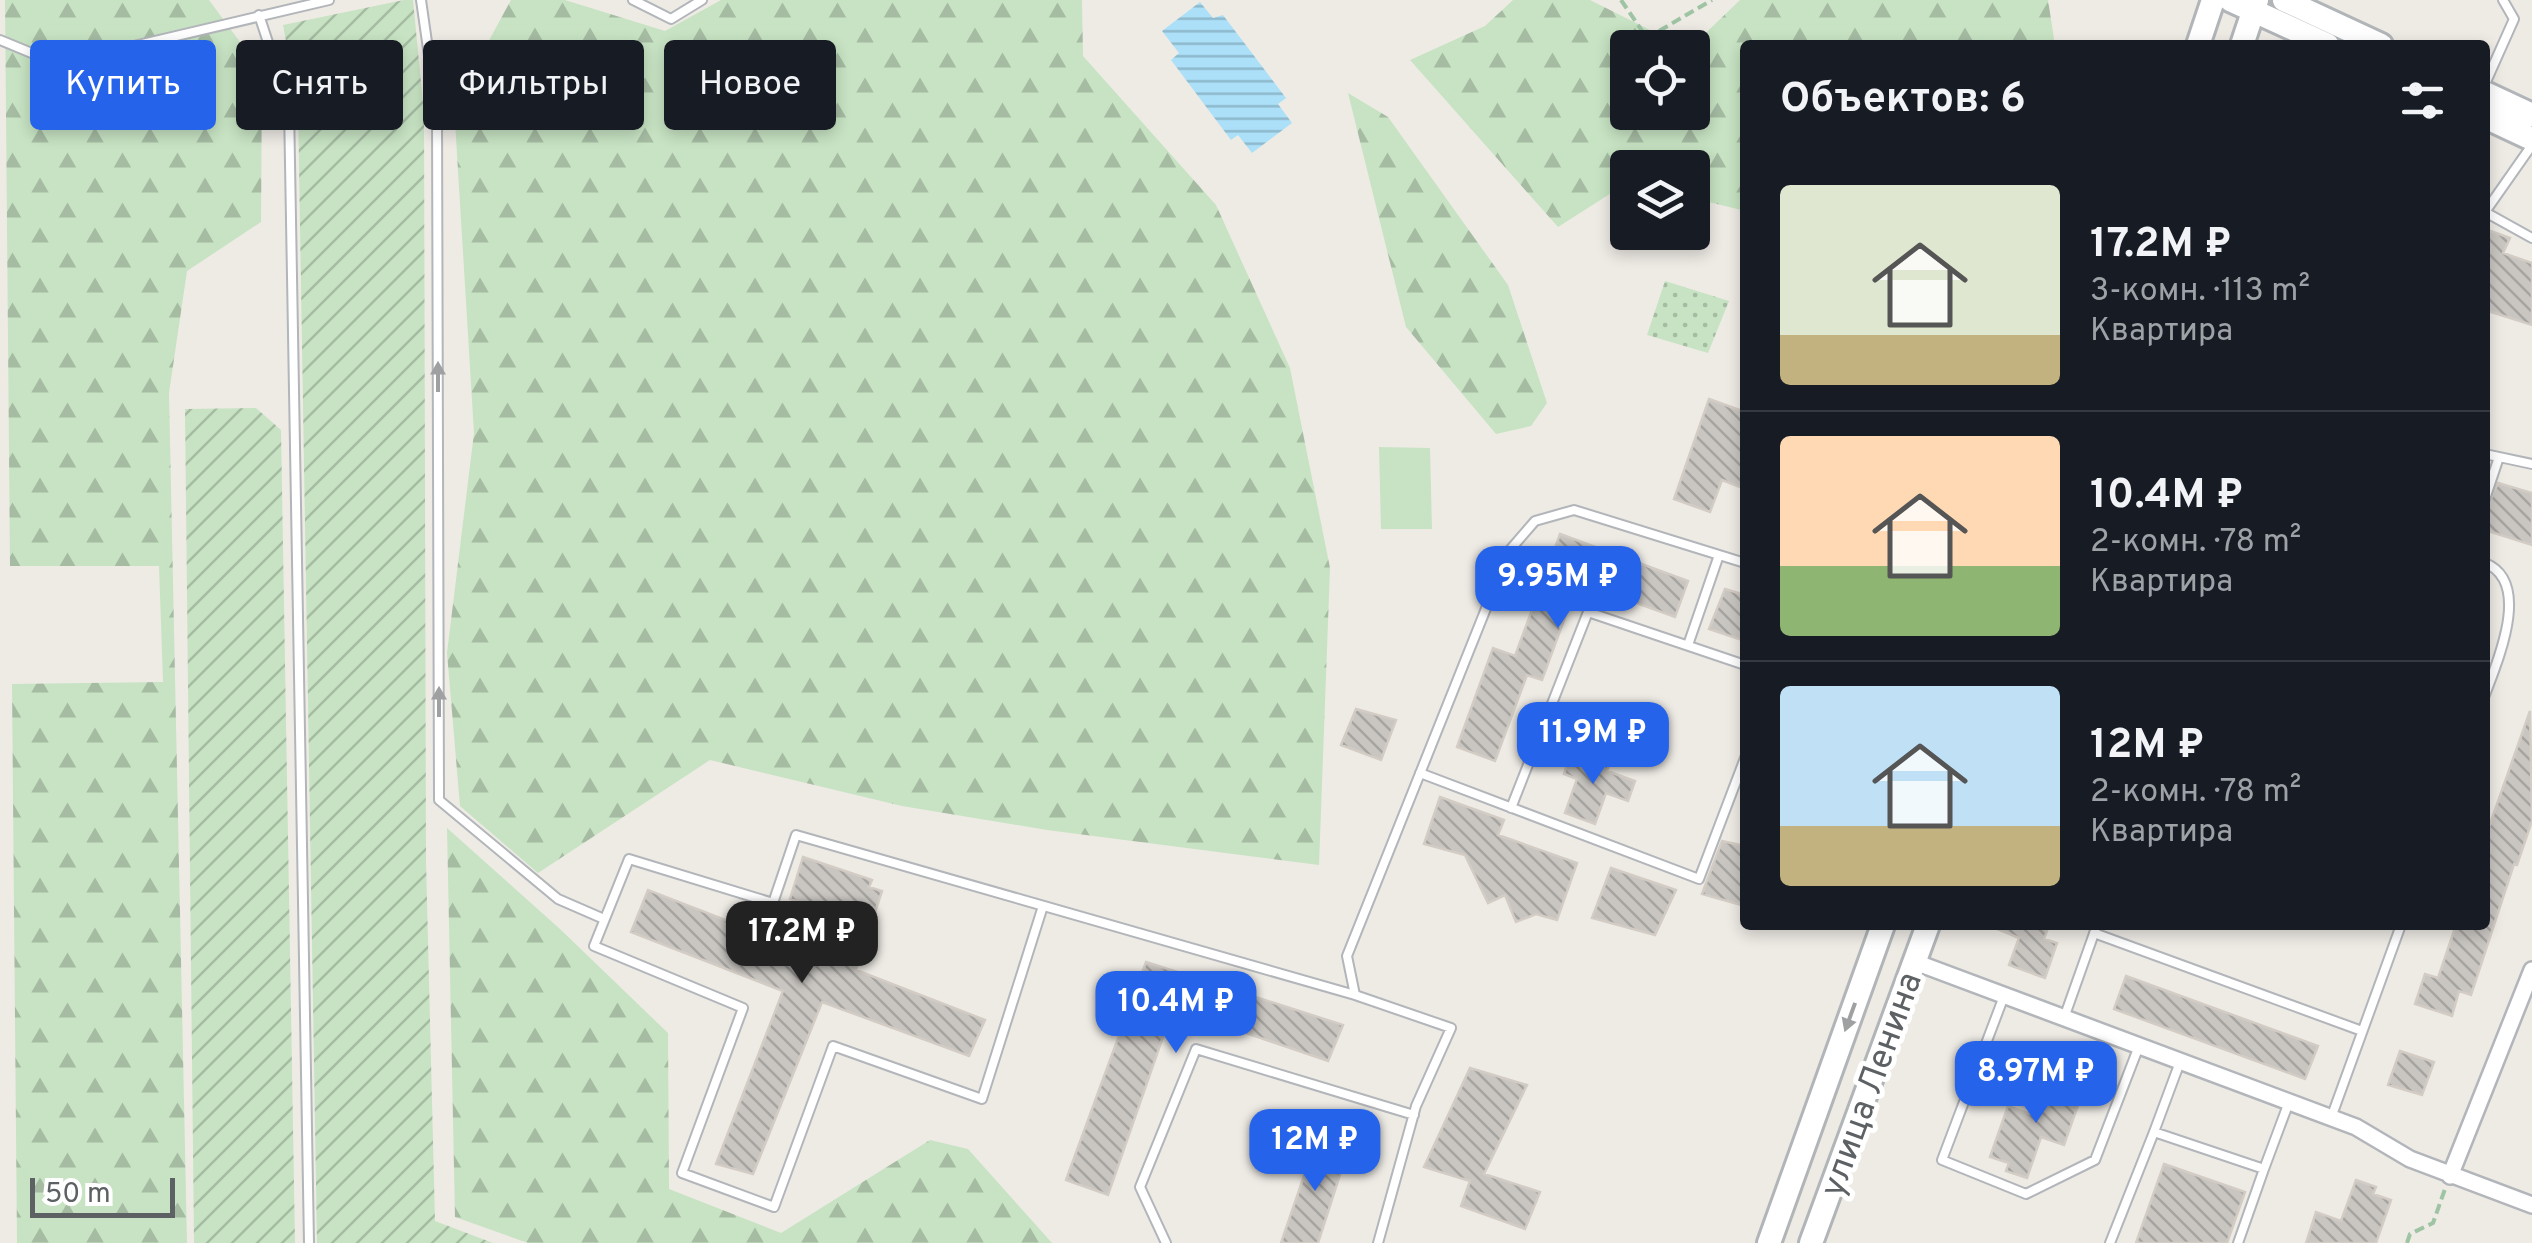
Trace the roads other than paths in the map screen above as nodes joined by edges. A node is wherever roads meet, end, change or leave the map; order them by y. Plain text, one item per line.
1 (329, 0) edge
2 (422, 0) edge
3 (633, 0) edge
4 (702, 0) edge
5 (2213, 0) edge
6 (2230, 0) edge
7 (2284, 0) edge
8 (2504, 0) edge
9 (2256, 6) edge
10 (259, 15) junction
11 (0, 40) edge
12 (2200, 40) edge
13 (2244, 40) edge
14 (2319, 40) edge
15 (2370, 40) edge
16 (2490, 73) edge
17 (2490, 95) edge
18 (2532, 115) edge
19 (2490, 120) edge
20 (2532, 142) edge
21 (2490, 205) edge
22 (2490, 215) edge
23 (2532, 238) edge
24 (2490, 455) edge
25 (2499, 457) junction
26 (2532, 464) edge
27 (2490, 483) edge
28 (1719, 555) junction
29 (1740, 561) edge
30 (2490, 564) edge
31 (1688, 646) junction
32 (1740, 663) edge
33 (2490, 681) edge
34 (1740, 771) edge
35 (1420, 774) junction
36 (1511, 808) junction
37 (1042, 906) junction
38 (604, 919) junction
39 (1881, 930) edge
40 (1926, 930) edge
41 (2095, 930) edge
42 (2098, 930) edge
43 (2399, 930) edge
44 (1874, 950) junction
45 (1914, 962) junction
46 (2532, 970) edge
47 (1354, 995) junction
48 (2004, 996) junction
49 (2064, 1018) junction
50 (2362, 1032) junction
51 (2139, 1046) junction
52 (2180, 1062) junction
53 (2289, 1102) junction
54 (1414, 1114) junction
55 (2330, 1118) junction
56 (2154, 1132) junction
57 (2264, 1169) junction
58 (2450, 1176) junction
59 (2532, 1205) edge
60 (309, 1243) edge
61 (1166, 1243) edge
62 (1378, 1243) edge
63 (1768, 1243) edge
64 (1811, 1243) edge
65 (2110, 1243) edge
66 (2238, 1243) edge

1 - 10 lane
38 -> 2 lane
3 - 4 lane
5 - 12 main road
6 - 9 main road
7 - 15 main road
8 - 16 lane
9 - 13 main road
9 - 14 main road
10 - 11 lane
10 - 60 lane
17 - 18 main road
19 - 20 main road
20 - 21 lane
22 - 23 lane
24 - 25 lane
25 - 26 lane
25 - 27 lane
28 - 29 lane
28 - 31 lane
28 - 35 lane
30 - 33 lane
31 - 32 lane
31 - 36 lane
34 - 36 lane
35 - 36 lane
35 - 47 lane
37 - 38 lane
37 - 38 lane
37 - 47 lane
39 - 44 main road, улица Ленина
40 - 45 main road, улица Ленина
41 - 49 lane
42 - 50 lane
43 - 50 lane
44 - 45 main road
44 -> 63 main road, улица Ленина
45 - 48 street
45 - 64 main road, улица Ленина
46 - 58 street
47 - 54 lane
48 - 49 street
48 - 51 lane
49 - 51 street
50 - 55 lane
51 - 52 street
52 - 53 street
52 - 56 lane
53 - 55 street
53 - 57 lane
54 - 61 lane
54 - 62 lane
55 - 58 street
56 - 57 lane
56 - 65 lane
57 - 66 lane
58 - 59 street

